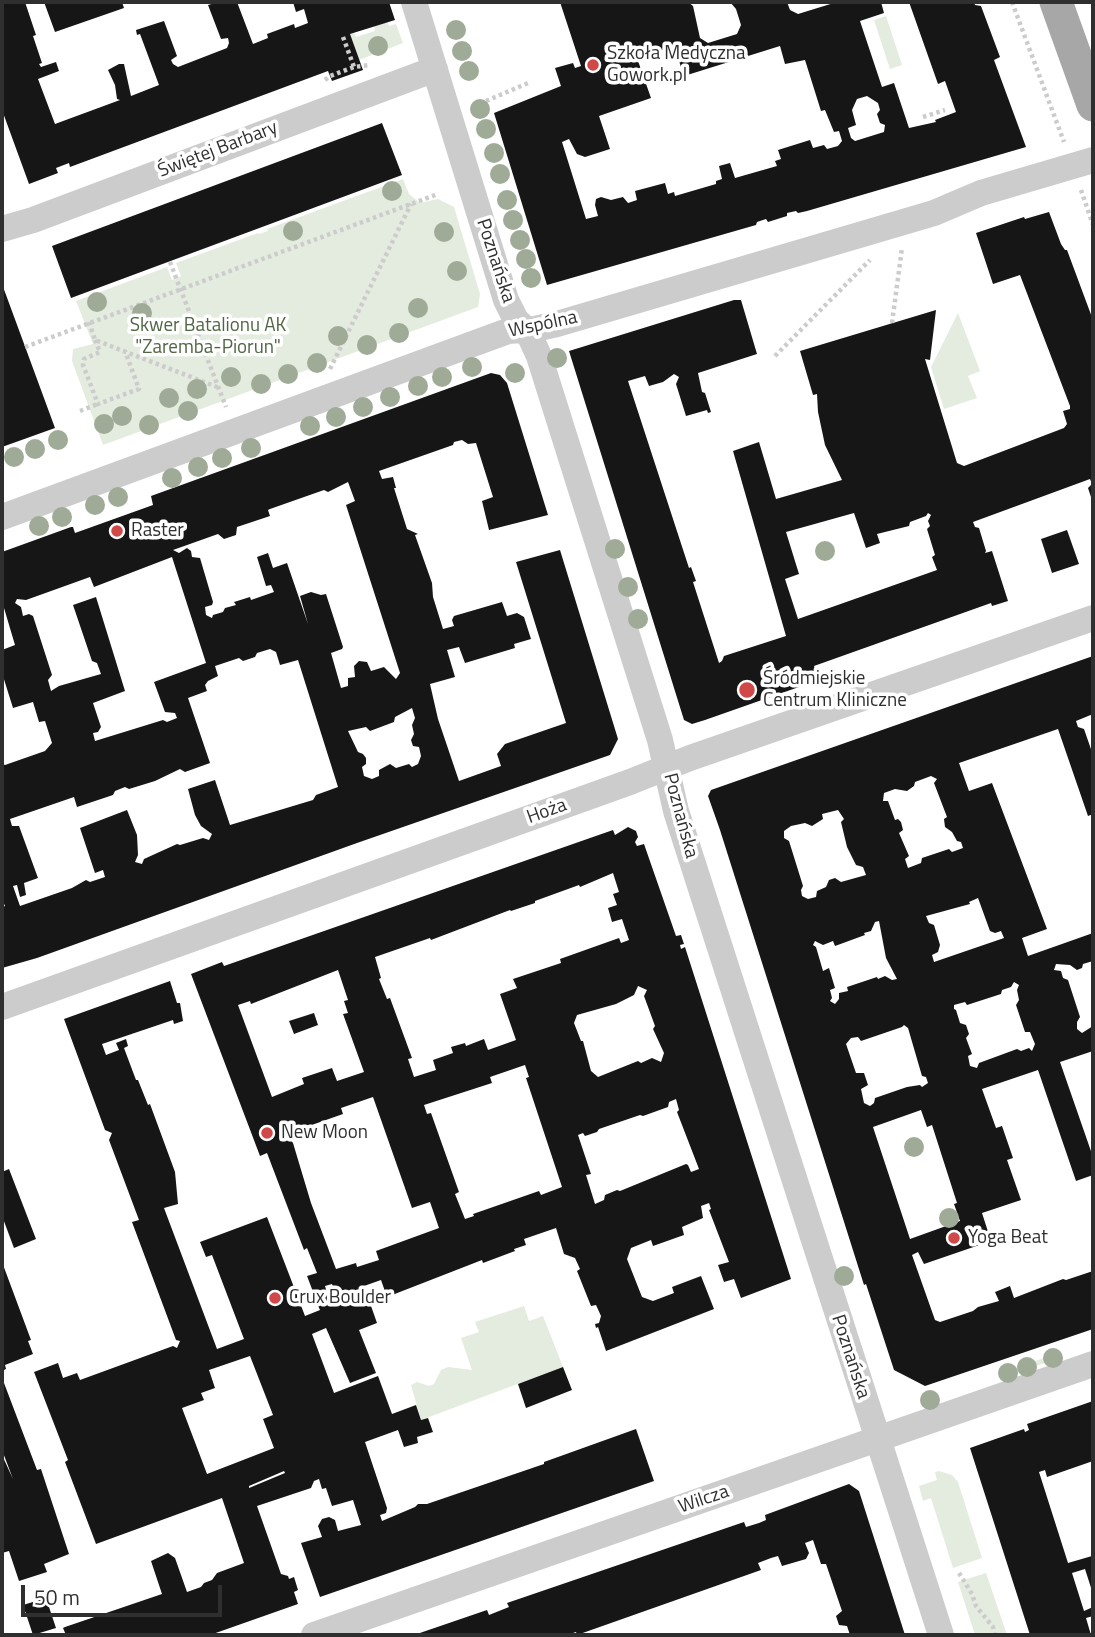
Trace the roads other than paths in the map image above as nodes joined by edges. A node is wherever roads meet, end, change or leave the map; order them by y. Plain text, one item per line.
1 (414, 2) edge
2 (1056, 2) edge
3 (435, 69) junction
4 (1093, 105) edge
5 (1093, 160) edge
6 (2, 229) edge
7 (527, 330) junction
8 (2, 517) edge
9 (1093, 618) edge
10 (666, 768) junction
11 (2, 1007) edge
12 (1093, 1364) edge
13 (877, 1440) junction
14 (314, 1635) edge
15 (941, 1635) edge

1 - 3 street, Poznańska
2 - 4 main road
3 - 6 street, Świętej Barbary
3 - 7 street, Poznańska
5 - 7 street, Wspólna
7 - 8 street, Wspólna
7 - 10 street, Poznańska
9 - 10 street, Hoża
10 - 11 street, Hoża
10 - 13 street, Poznańska
12 - 13 street, Wilcza
13 - 14 street, Wilcza
13 - 15 street, Poznańska

